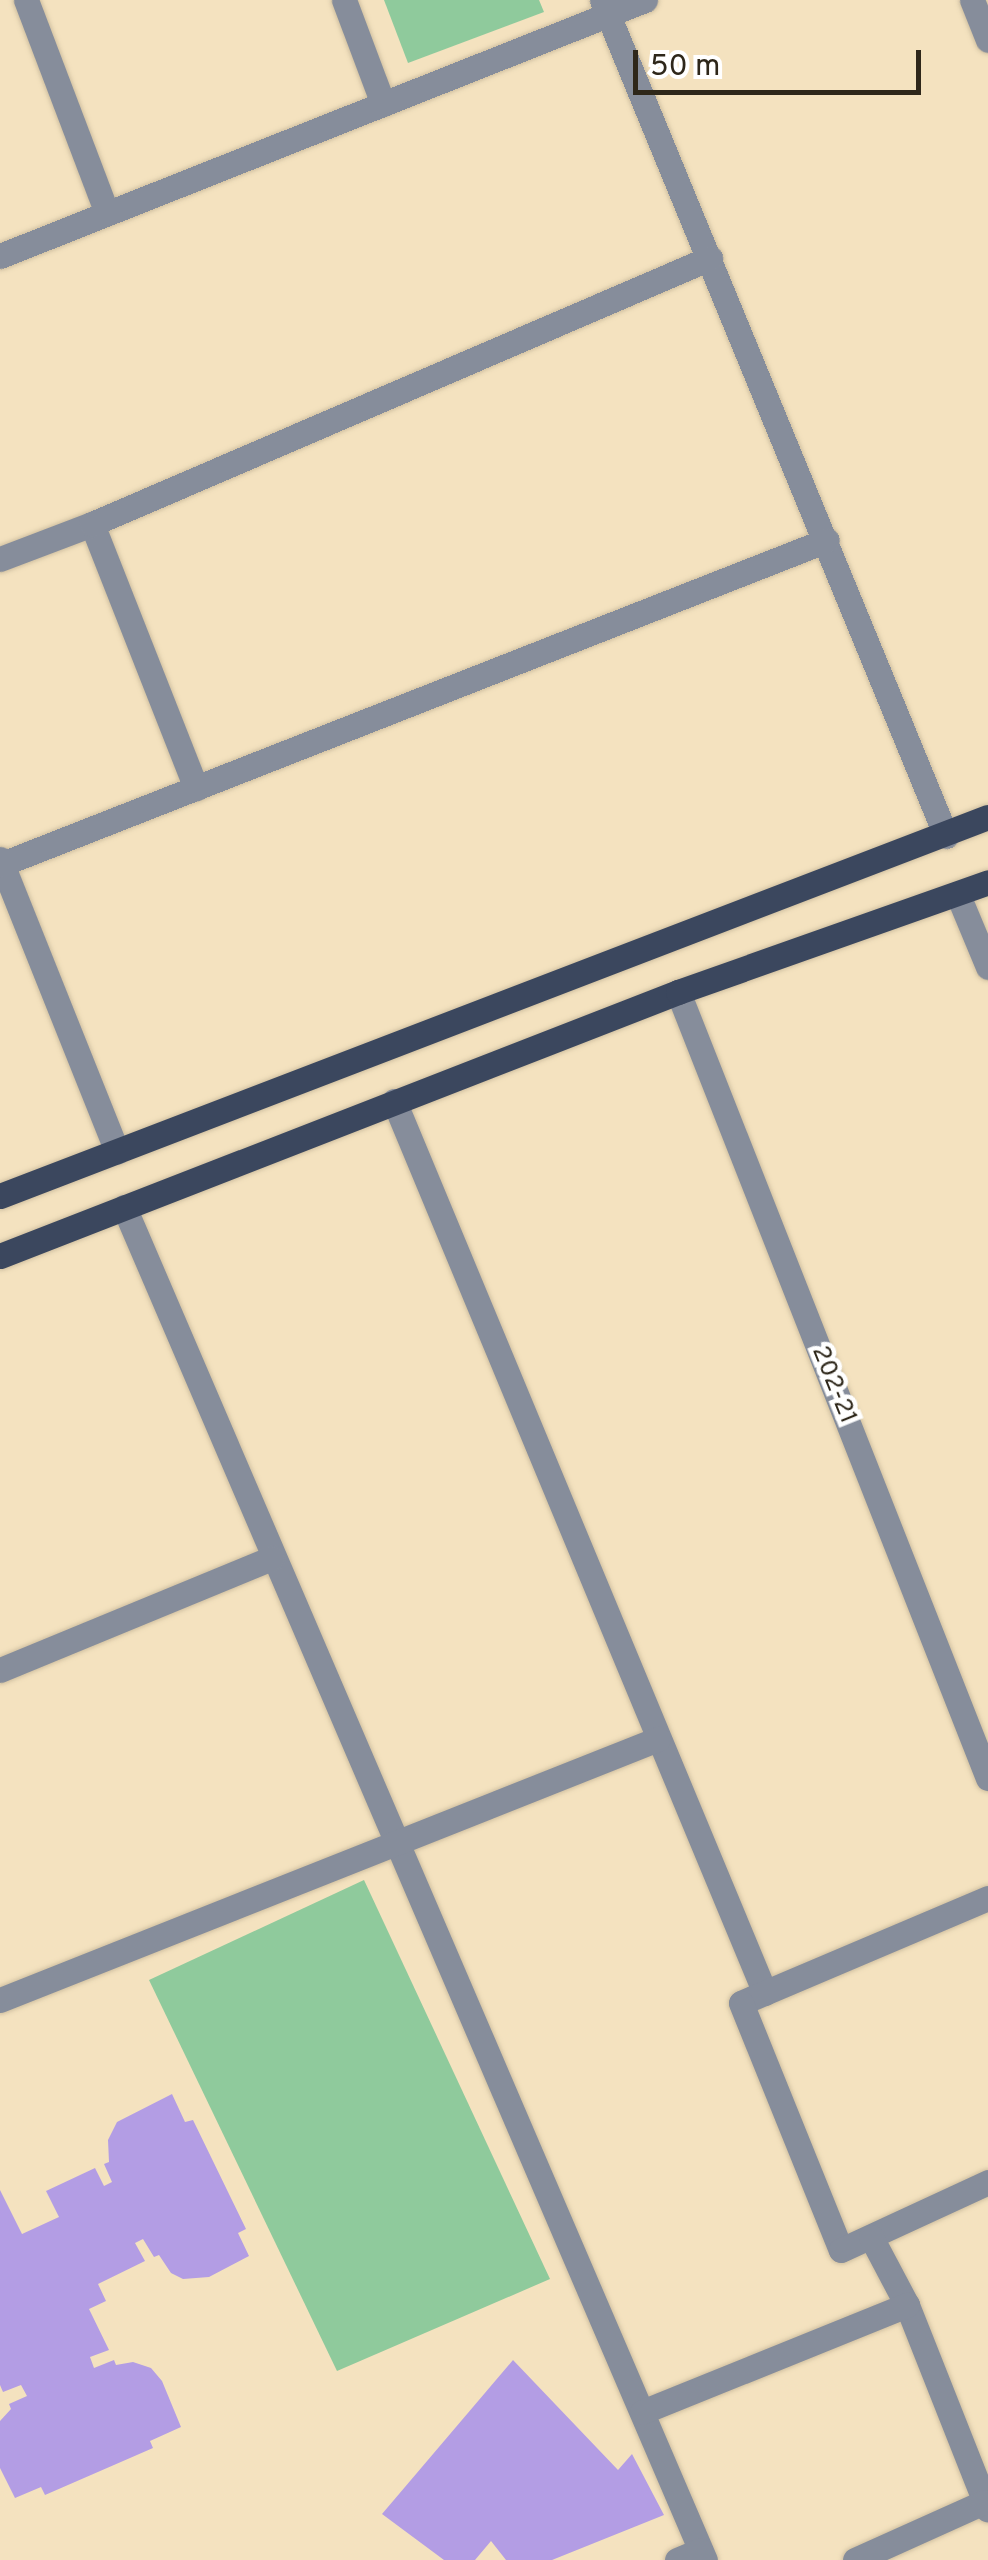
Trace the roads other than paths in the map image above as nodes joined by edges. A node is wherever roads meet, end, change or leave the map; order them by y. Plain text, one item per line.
1 (26, 0) edge
2 (344, 0) edge
3 (645, 0) edge
4 (972, 0) edge
5 (606, 7) edge
6 (988, 40) edge
7 (383, 104) junction
8 (107, 214) junction
9 (0, 256) edge
10 (710, 258) junction
11 (92, 524) junction
12 (827, 540) junction
13 (0, 559) edge
14 (196, 788) junction
15 (988, 817) edge
16 (946, 836) junction
17 (1, 862) edge
18 (988, 882) edge
19 (958, 894) junction
20 (988, 967) edge
21 (678, 992) junction
22 (394, 1101) junction
23 (117, 1150) junction
24 (0, 1196) edge
25 (124, 1207) junction
26 (0, 1256) edge
27 (272, 1558) junction
28 (0, 1670) edge
29 (658, 1740) junction
30 (988, 1778) edge
31 (394, 1840) junction
32 (988, 1898) edge
33 (764, 1993) junction
34 (0, 2000) edge
35 (988, 2182) edge
36 (871, 2237) junction
37 (907, 2305) junction
38 (642, 2412) junction
39 (986, 2506) edge
40 (694, 2557) edge
41 (855, 2560) edge

1 - 8 street
2 - 7 street
3 - 5 street
4 - 6 street
5 - 7 street
5 - 10 street
7 - 8 street
8 - 9 street
10 - 11 street
10 - 12 street
11 - 13 street
11 - 14 street
12 - 14 street
12 - 16 street
14 - 17 street
15 - 16 main road
16 - 23 main road
17 - 23 street
18 - 19 main road
19 - 20 street
19 - 21 main road
21 - 22 main road
21 - 30 street, 202-21
22 - 25 main road
22 - 29 street
23 - 24 main road
25 - 26 main road
25 - 27 street
27 - 28 street
27 - 31 street
29 - 31 street
29 - 33 street
31 - 34 street
31 - 38 street
32 - 33 street
33 - 36 street
35 - 36 street
36 - 37 street
37 - 38 street
37 - 39 street
38 - 40 street
39 - 41 street

